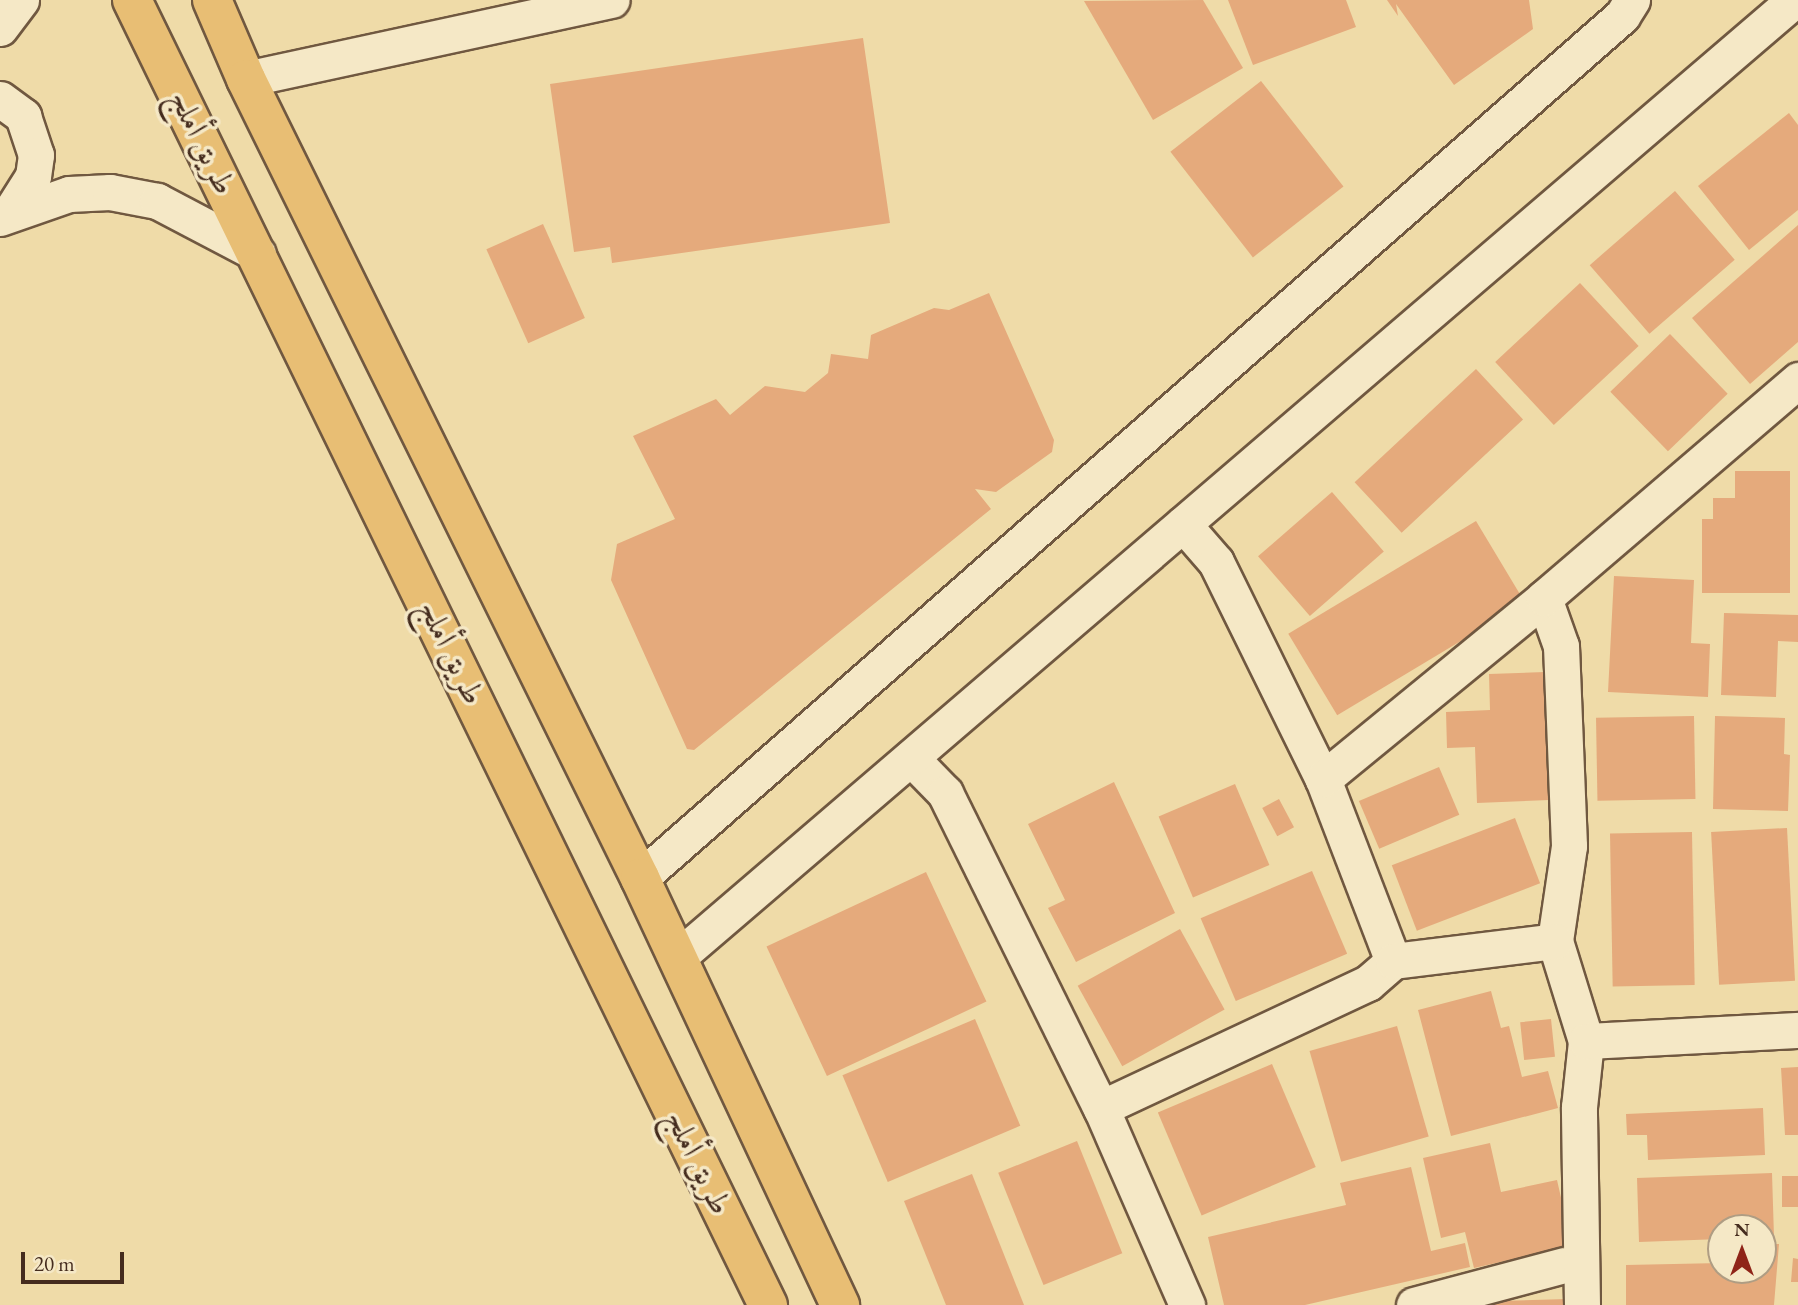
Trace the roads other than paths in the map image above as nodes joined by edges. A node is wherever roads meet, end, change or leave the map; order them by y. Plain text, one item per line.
1 (21, 0) edge
2 (132, 0) edge
3 (212, 0) edge
4 (612, 0) edge
5 (1632, 0) edge
6 (1794, 0) edge
7 (0, 28) edge
8 (246, 79) junction
9 (0, 99) edge
10 (5, 214) edge
11 (258, 254) junction
12 (1798, 380) edge
13 (1183, 524) junction
14 (1544, 598) junction
15 (911, 758) junction
16 (1323, 779) junction
17 (640, 878) junction
18 (1555, 941) junction
19 (678, 957) junction
20 (1393, 961) junction
21 (1798, 1030) edge
22 (1586, 1041) junction
23 (1101, 1108) junction
24 (1564, 1265) dead end
25 (768, 1305) edge
26 (840, 1305) edge
27 (1187, 1305) edge
28 (1414, 1305) edge
29 (1582, 1305) edge

1 - 7 street
2 - 11 highway, طريق أملج
3 - 8 highway, طريق أملج
4 - 8 street
5 - 17 street
6 - 13 street
8 - 17 highway, طريق أملج
9 - 10 street
10 - 11 street
11 - 25 highway, طريق أملج
12 - 14 street
13 - 15 street
13 - 16 street
14 - 16 street
14 - 18 street
15 - 19 street
15 - 23 street
16 - 20 street
17 - 19 highway, طريق أملج
18 - 20 street
18 - 22 street
19 - 26 highway, طريق أملج
20 - 23 street
21 - 22 street
22 - 29 street
23 - 27 street
24 - 28 street

